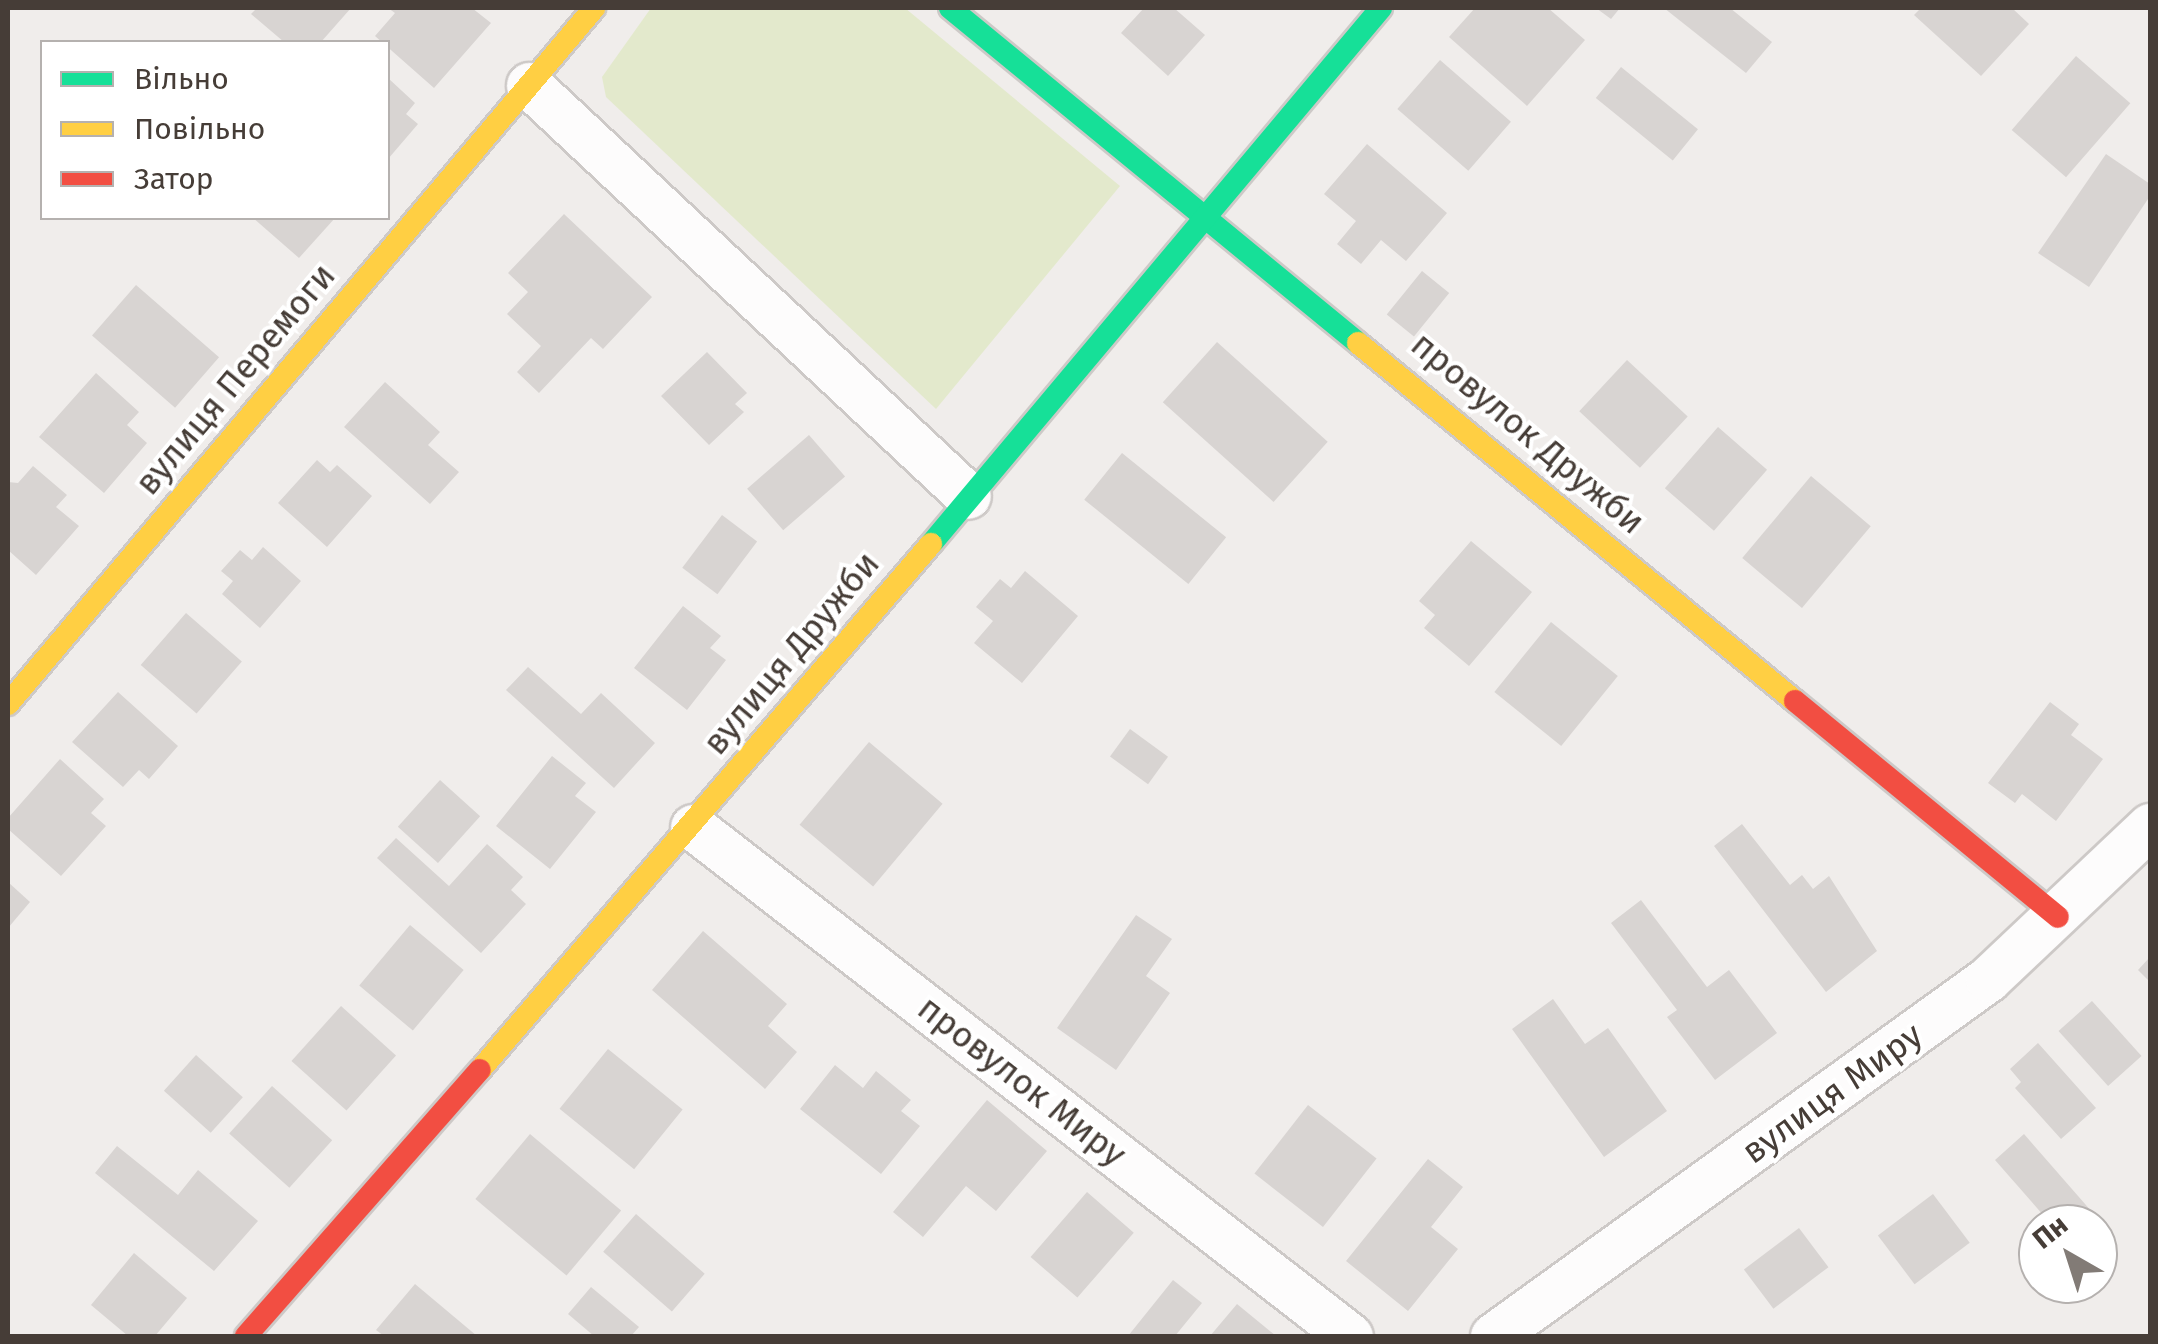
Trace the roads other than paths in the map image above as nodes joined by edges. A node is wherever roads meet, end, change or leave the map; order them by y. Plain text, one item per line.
1 (594, 8) edge
2 (950, 8) edge
3 (1381, 8) edge
4 (529, 84) junction
5 (1210, 215) junction
6 (968, 496) junction
7 (8, 704) edge
8 (693, 826) junction
9 (2150, 826) edge
10 (2058, 917) junction
11 (246, 1336) edge
12 (1350, 1336) edge
13 (1494, 1336) edge

1 - 4 street, вулиця Перемоги
2 - 5 street, провулок Дружби
3 - 5 street, вулиця Дружби
4 - 6 street
4 - 7 street, вулиця Перемоги
5 - 6 street, вулиця Дружби
5 - 10 street, провулок Дружби
6 - 8 street, вулиця Дружби
8 - 11 street, вулиця Дружби
8 - 12 street, провулок Миру
9 - 10 street, вулиця Миру
10 - 13 street, вулиця Миру

